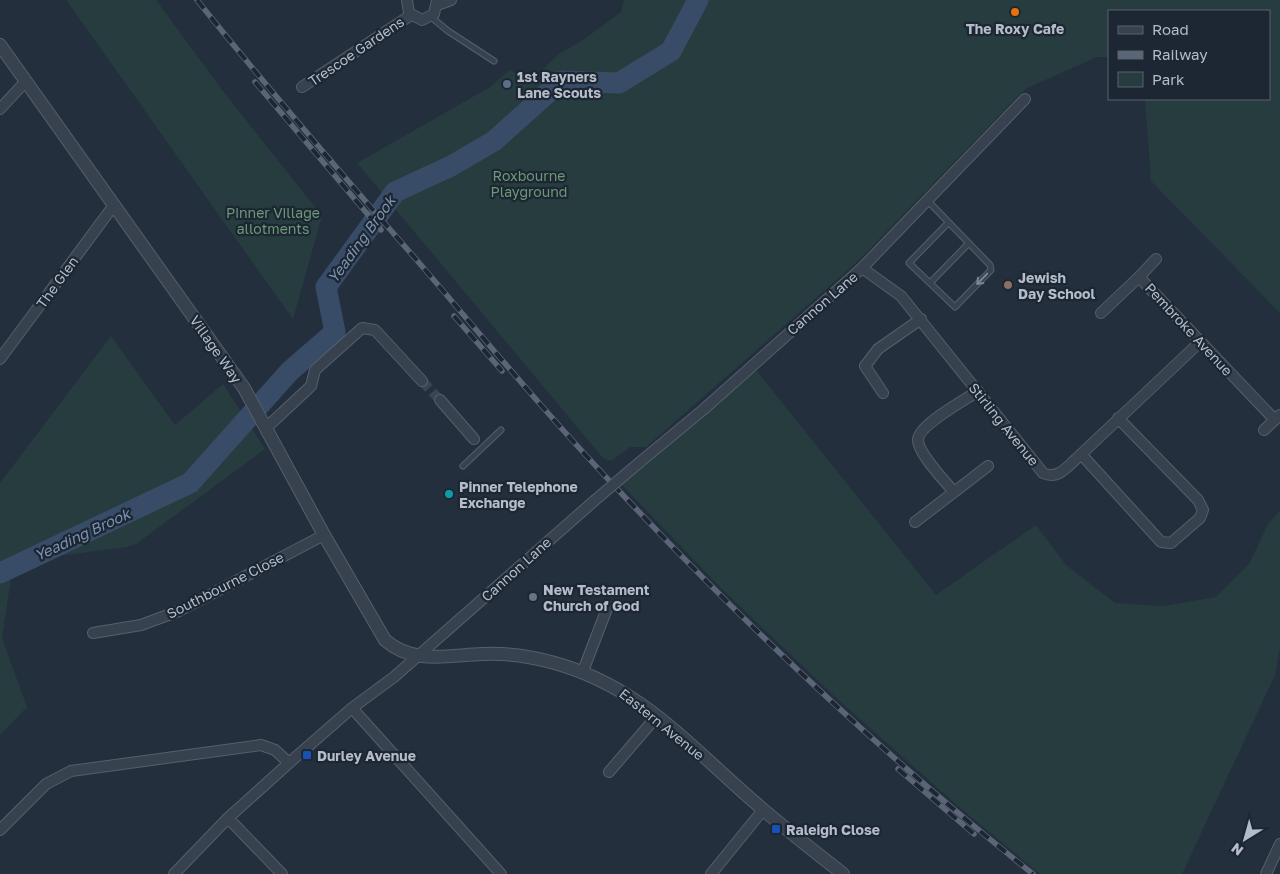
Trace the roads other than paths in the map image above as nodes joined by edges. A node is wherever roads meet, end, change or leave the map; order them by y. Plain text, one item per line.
1 (407, 0) edge
2 (451, 0) edge
3 (437, 2) edge
4 (411, 15) junction
5 (431, 17) junction
6 (0, 45) edge
7 (494, 61) dead end
8 (26, 81) junction
9 (302, 87) dead end
10 (1025, 99) dead end
11 (0, 110) edge
12 (928, 201) junction
13 (114, 205) junction
14 (948, 223) junction
15 (969, 243) junction
16 (1156, 259) dead end
17 (862, 268) junction
18 (1140, 277) junction
19 (930, 283) junction
20 (1101, 313) dead end
21 (921, 319) junction
22 (1200, 342) junction
23 (0, 358) edge
24 (422, 380) tunnel mouth
25 (978, 391) junction
26 (883, 393) dead end
27 (440, 400) tunnel mouth
28 (1277, 417) edge
29 (1118, 418) junction
30 (266, 428) junction
31 (501, 430) dead end
32 (1264, 430) dead end
33 (474, 438) joint
34 (482, 448) junction
35 (1081, 454) junction
36 (463, 466) dead end
37 (988, 466) dead end
38 (953, 491) junction
39 (915, 522) dead end
40 (324, 535) junction
41 (608, 606) dead end
42 (93, 633) dead end
43 (417, 656) junction
44 (582, 672) junction
45 (352, 708) junction
46 (657, 716) junction
47 (289, 763) junction
48 (610, 772) dead end
49 (763, 810) junction
50 (228, 818) junction
51 (0, 830) edge
52 (1280, 844) edge
53 (174, 874) edge
54 (282, 874) edge
55 (501, 874) edge
56 (712, 874) edge
57 (842, 874) edge
58 (1266, 874) edge

1 - 4 street
2 - 3 street
3 - 5 street
4 - 5 street
4 - 9 street, Trescoe Gardens
5 - 7 lane
6 - 8 street, Village Way
8 - 11 street
8 - 13 street, Village Way
10 - 12 street, Cannon Lane
12 - 14 lane
12 - 17 street, Cannon Lane
13 - 23 street, The Glen
13 - 30 street, Village Way
14 - 15 lane
14 - 19 lane
15 - 19 lane
15 -> 19 lane
16 - 18 street
17 - 21 street, Stirling Avenue
17 - 43 street, Cannon Lane, bridge
18 - 20 street, Pembroke Avenue
18 - 22 street, Pembroke Avenue
21 - 25 street, Stirling Avenue
21 - 26 street
22 - 28 street, Pembroke Avenue
22 - 29 street, Stirling Avenue
24 - 30 street
25 - 35 street, Stirling Avenue
25 - 38 street
27 - 33 street
28 - 32 street, Pembroke Avenue
29 - 35 street, Stirling Avenue
29 - 35 street
30 - 40 street, Village Way
31 - 34 lane
33 - 34 lane
34 - 36 lane
37 - 38 street
38 - 39 street
40 - 42 street, Southbourne Close
40 - 43 street, Village Way
41 - 44 street
43 - 44 street, Eastern Avenue
43 - 45 street, Cannon Lane
44 - 46 street, Eastern Avenue
45 - 47 street, Cannon Lane
45 - 55 street
46 - 48 street
46 - 49 street, Eastern Avenue
47 - 50 street, Cannon Lane
47 - 51 street
49 - 56 street
49 - 57 street, Eastern Avenue
50 - 53 street, Cannon Lane
50 - 54 street
52 - 58 street

